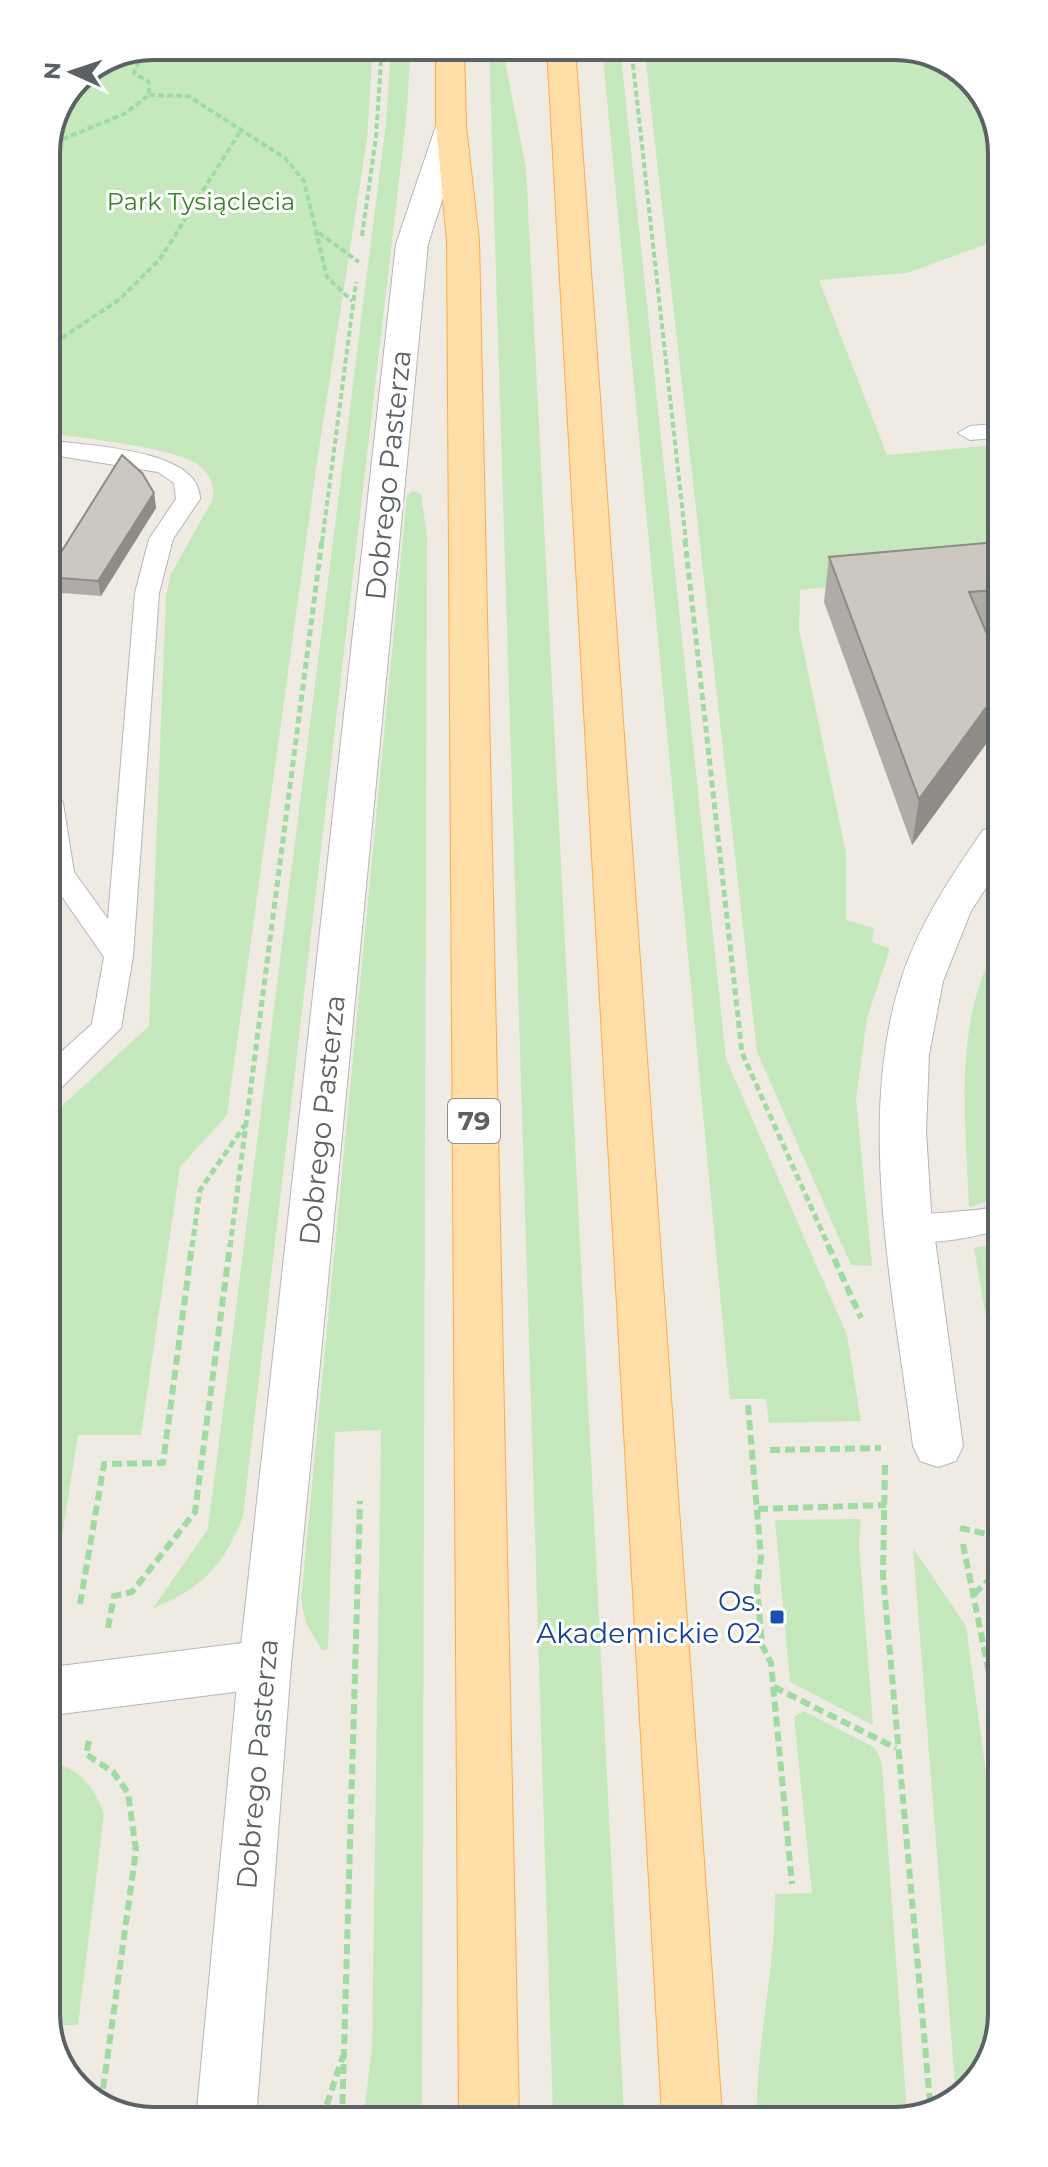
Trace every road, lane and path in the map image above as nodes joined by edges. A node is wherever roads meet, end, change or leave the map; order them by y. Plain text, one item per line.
1 (381, 60) edge
2 (450, 60) edge
3 (562, 60) edge
4 (633, 60) edge
5 (139, 62) edge
6 (149, 95) junction
7 (451, 126) junction
8 (241, 130) junction
9 (62, 138) edge
10 (318, 233) junction
11 (359, 262) junction
12 (353, 302) junction
13 (60, 339) edge
14 (988, 432) edge
15 (970, 433) dead end
16 (60, 449) edge
17 (988, 852) edge
18 (60, 873) edge
19 (119, 956) junction
20 (60, 1071) edge
21 (247, 1123) junction
22 (988, 1221) edge
23 (910, 1229) junction
24 (839, 1269) dead end
25 (748, 1405) dead end
26 (938, 1446) joint
27 (770, 1450) dead end
28 (360, 1501) dead end
29 (886, 1505) dead end
30 (758, 1509) junction
31 (960, 1528) dead end
32 (988, 1534) edge
33 (963, 1544) dead end
34 (883, 1575) dead end
35 (988, 1581) edge
36 (973, 1595) junction
37 (80, 1604) dead end
38 (109, 1621) dead end
39 (265, 1664) junction
40 (988, 1669) edge
41 (774, 1687) junction
42 (60, 1690) edge
43 (89, 1740) dead end
44 (897, 1748) junction
45 (792, 1884) dead end
46 (345, 2048) junction
47 (102, 2092) edge
48 (930, 2100) edge
49 (227, 2107) edge
50 (326, 2107) edge
51 (343, 2107) edge
52 (489, 2107) edge
53 (691, 2107) edge

1 - 11 path
2 - 7 main road, 79
3 - 53 main road
4 - 24 path
5 - 6 path
6 - 8 path
6 - 9 path
7 - 39 street, Dobrego Pasterza
7 - 52 main road, 79
8 - 10 path
8 - 13 path
10 - 11 path
10 - 12 path
11 - 12 path
12 - 21 path
14 - 15 lane
16 - 19 lane
17 - 23 street
18 - 19 lane
19 - 20 lane
21 - 37 path
21 - 38 path
22 - 23 lane
23 - 26 street
25 - 30 path
26 - 27 path
28 - 46 path
29 - 30 path
30 - 41 path
31 - 32 path
33 - 36 path
34 - 44 path
35 - 36 path
36 - 40 path
39 - 42 street
39 - 49 street, Dobrego Pasterza
41 - 44 path
41 - 45 path
43 - 47 path
44 - 48 path
46 - 50 path
46 - 51 path

